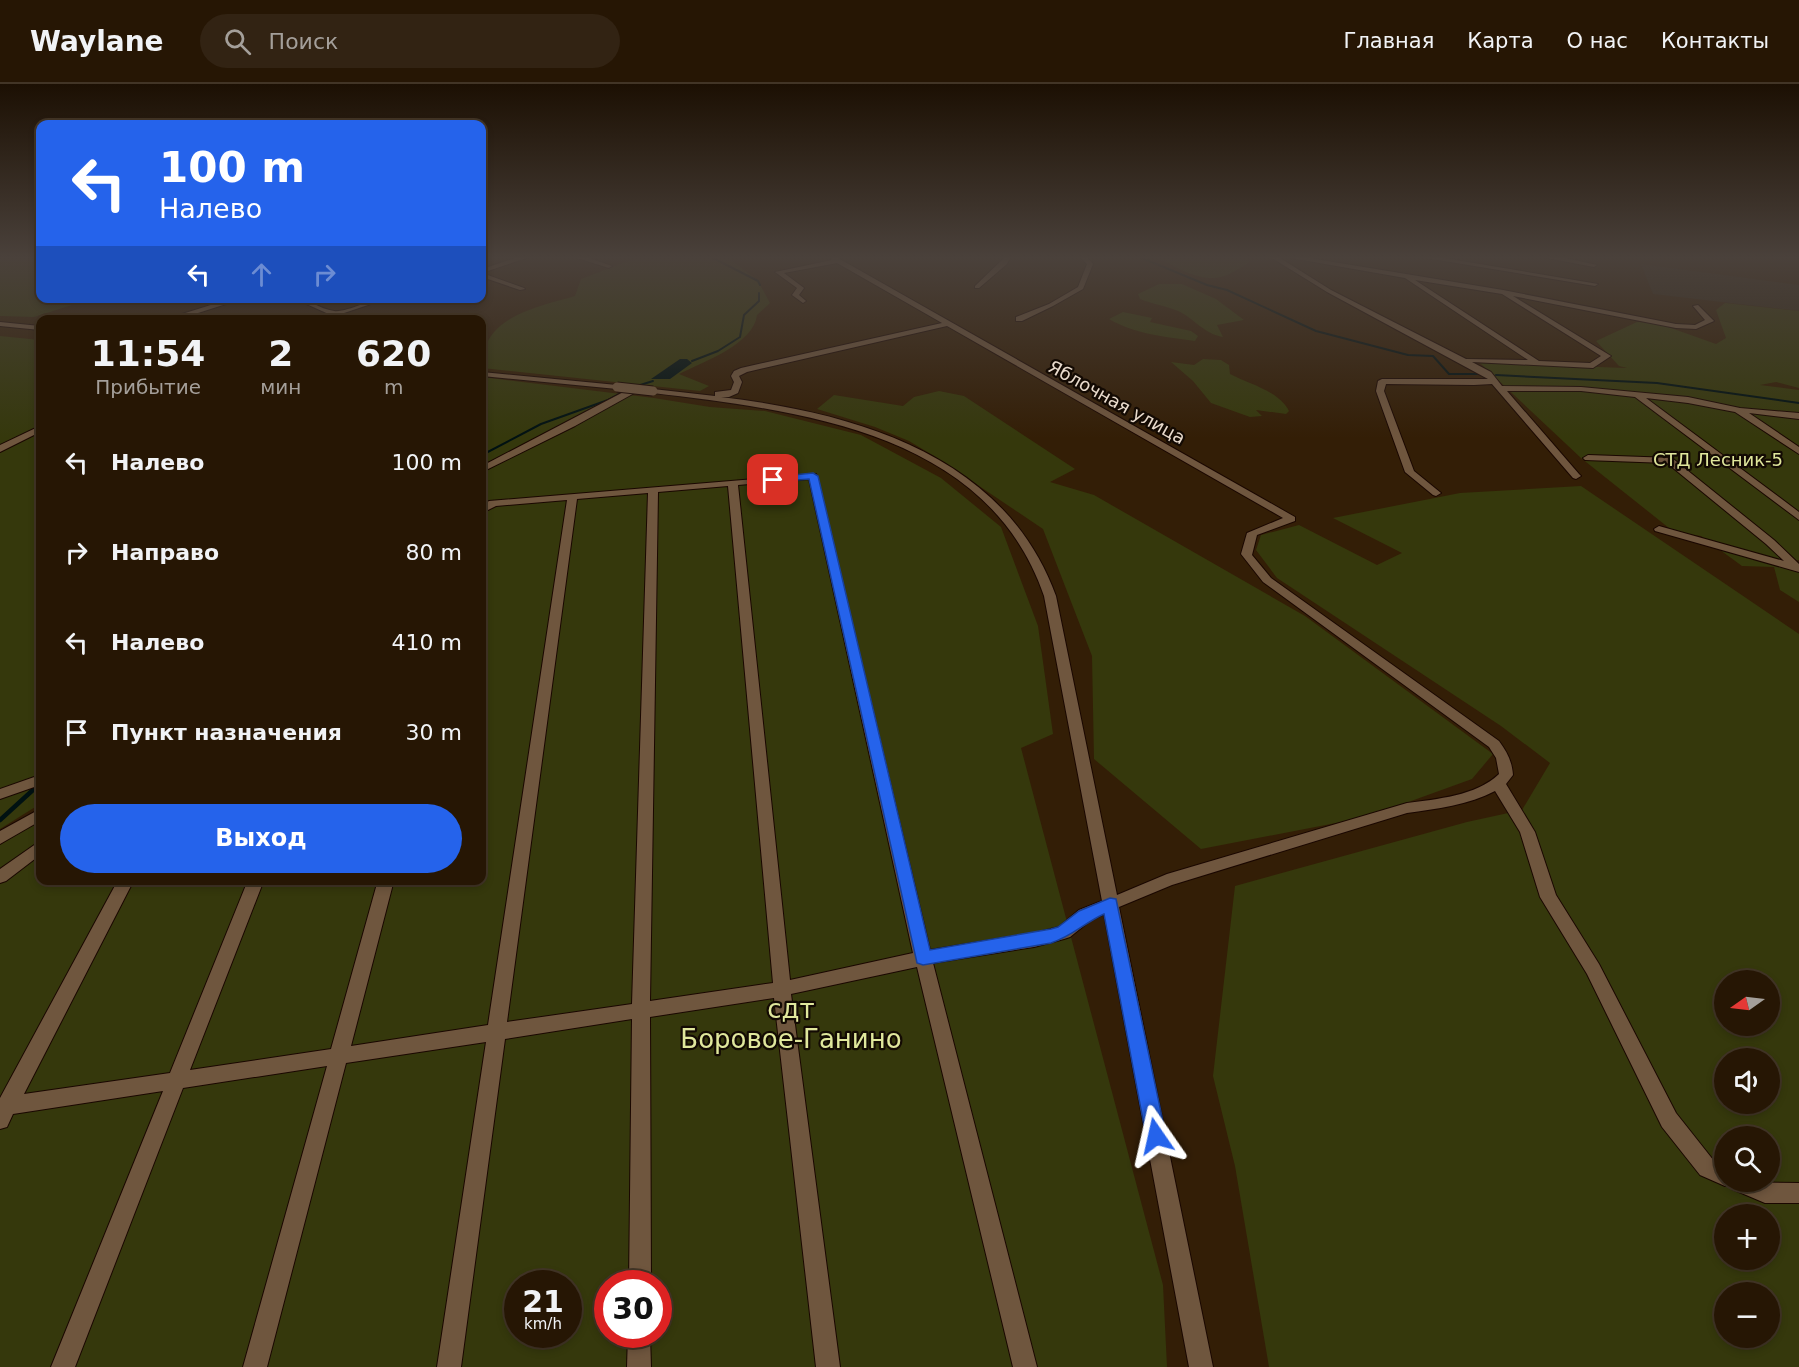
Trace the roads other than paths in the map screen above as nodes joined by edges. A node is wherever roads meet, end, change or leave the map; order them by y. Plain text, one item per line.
1 (935, 318) edge
2 (1382, 318) edge
3 (1470, 318) edge
4 (1542, 318) edge
5 (1635, 318) edge
6 (1707, 318) edge
7 (0, 324) edge
8 (946, 324) junction
9 (36, 328) edge
10 (1464, 360) junction
11 (1538, 363) junction
12 (486, 374) edge
13 (1495, 381) junction
14 (1502, 388) junction
15 (1637, 395) junction
16 (1738, 410) junction
17 (1799, 416) edge
18 (36, 431) edge
19 (0, 449) edge
20 (1799, 451) edge
21 (1588, 458) dead end
22 (486, 467) edge
23 (1576, 476) dead end
24 (733, 483) junction
25 (653, 489) junction
26 (1436, 493) dead end
27 (572, 497) junction
28 (486, 507) edge
29 (1799, 516) edge
30 (1659, 529) dead end
31 (1798, 569) edge
32 (36, 781) edge
33 (1498, 783) junction
34 (0, 794) edge
35 (36, 816) edge
36 (0, 838) edge
37 (36, 850) edge
38 (0, 877) edge
39 (123, 885) edge
40 (254, 885) edge
41 (385, 885) edge
42 (1110, 904) junction
43 (923, 958) junction
44 (782, 989) junction
45 (641, 1011) junction
46 (495, 1033) junction
47 (338, 1057) junction
48 (178, 1080) junction
49 (3, 1111) edge
50 (1714, 1171) edge
51 (1763, 1192) edge
52 (1799, 1193) edge
53 (640, 1270) edge
54 (639, 1348) edge
55 (63, 1367) edge
56 (255, 1367) edge
57 (449, 1367) edge
58 (639, 1367) edge
59 (828, 1367) edge
60 (1025, 1367) edge
61 (1201, 1367) edge

1 - 8 street, Яблочная улица
2 - 10 street
3 - 11 street
4 - 11 street
5 - 6 street
7 - 9 street
8 - 22 street
8 - 33 street, Яблочная улица
10 - 11 street
10 - 13 street
12 - 42 street, bridge
13 - 14 street
13 - 26 street
14 - 15 street
14 - 23 street
15 - 16 street
15 - 29 street
16 - 17 street
16 - 20 street
18 - 19 street
21 - 31 street
24 - 25 street
24 - 43 street
24 - 44 street
25 - 27 street
25 - 45 street
27 - 28 street
27 - 46 street
30 - 31 street
32 - 34 street
33 - 42 street
33 - 50 street
35 - 36 street
37 - 38 street
39 - 49 street
40 - 48 street
41 - 47 street
42 - 43 street
42 - 61 street
43 - 44 street
43 - 60 street
44 - 45 street
44 - 59 street
45 - 46 street
45 - 53 street
46 - 47 street
46 - 57 street
47 - 48 street
47 - 56 street
48 - 49 street
48 - 55 street
51 - 52 street
54 - 58 street

